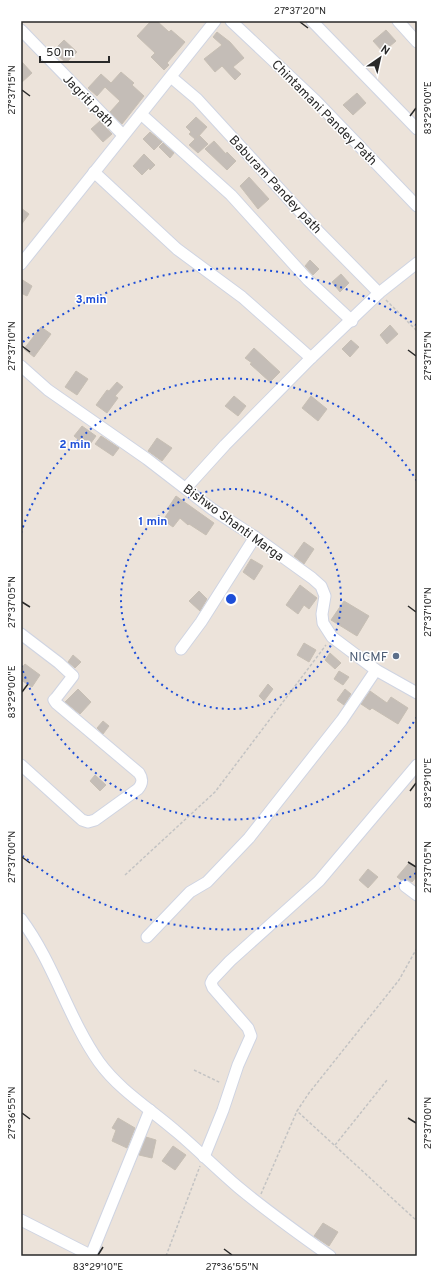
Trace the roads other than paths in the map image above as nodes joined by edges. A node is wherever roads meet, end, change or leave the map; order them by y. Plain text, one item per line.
1 (231, 21) edge
2 (312, 21) edge
3 (398, 21) edge
4 (213, 22) edge
5 (21, 30) edge
6 (417, 42) edge
7 (171, 77) junction
8 (142, 114) junction
9 (417, 129) edge
10 (123, 135) junction
11 (94, 172) junction
12 (417, 206) edge
13 (417, 263) edge
14 (21, 264) edge
15 (379, 293) junction
16 (352, 321) junction
17 (311, 358) junction
18 (21, 366) edge
19 (186, 488) junction
20 (255, 537) junction
21 (21, 634) edge
22 (181, 648) dead end
23 (376, 670) junction
24 (417, 693) edge
25 (21, 765) edge
26 (417, 765) edge
27 (405, 886) dead end
28 (417, 895) edge
29 (21, 919) edge
30 (147, 937) dead end
31 (150, 1110) junction
32 (204, 1157) junction
33 (21, 1220) edge
34 (91, 1256) edge
35 (330, 1256) edge

1 - 12 street, Chintamani Pandey Path
2 - 9 street
3 - 6 street
4 - 7 street
5 - 10 street, Jagriti path
7 - 8 street
7 - 15 street, Baburam Pandey path
8 - 10 street
8 - 16 street
10 - 11 street
11 - 14 street
11 - 17 street
13 - 15 street
15 - 16 street
16 - 17 street
17 - 19 street
18 - 19 street, Bishwo Shanti Marga
19 - 20 street, Bishwo Shanti Marga
20 - 22 street
20 - 23 street, Bishwo Shanti Marga
21 - 25 street
23 - 24 street, Bishwo Shanti Marga
23 - 30 street
26 - 32 street
27 - 28 street
29 - 31 street
31 - 32 street
31 - 34 street
32 - 35 street
33 - 34 street

